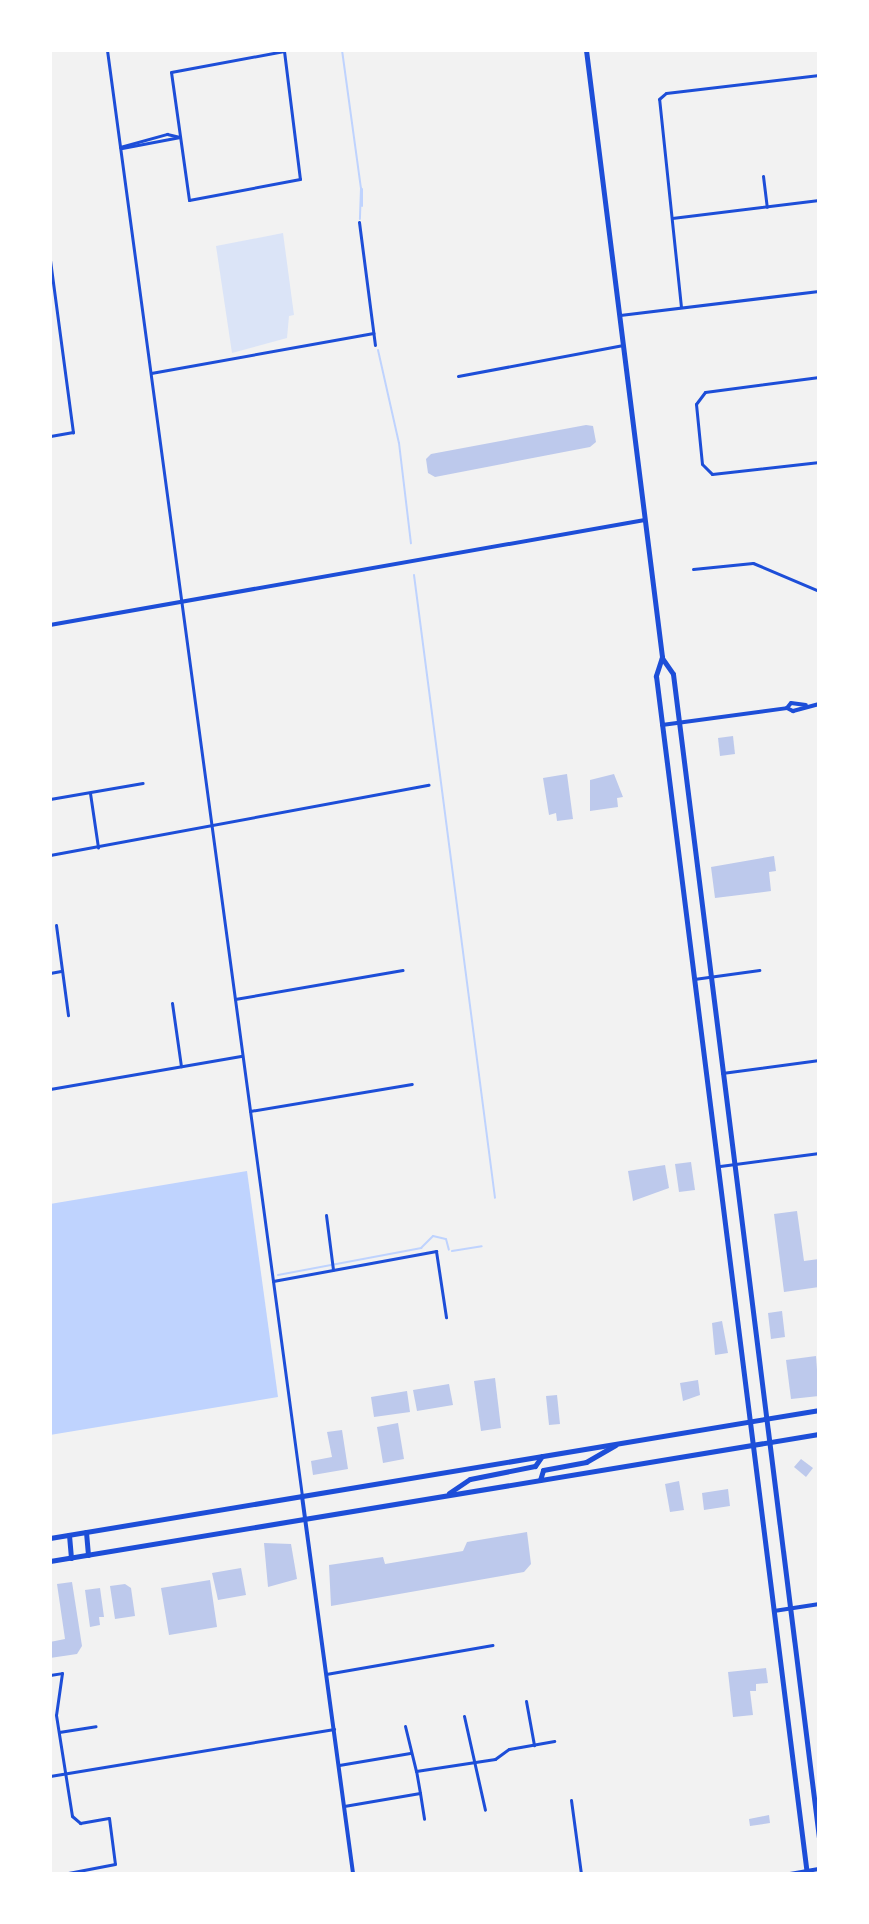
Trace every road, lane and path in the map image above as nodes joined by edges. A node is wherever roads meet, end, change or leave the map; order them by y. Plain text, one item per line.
1 (107, 50) edge
2 (586, 50) edge
3 (284, 51) edge
4 (819, 75) edge
5 (180, 137) junction
6 (120, 147) junction
7 (763, 176) dead end
8 (819, 200) edge
9 (767, 207) junction
10 (670, 218) junction
11 (359, 222) dead end
12 (50, 260) edge
13 (819, 291) edge
14 (681, 307) junction
15 (619, 315) junction
16 (373, 333) junction
17 (375, 345) dead end
18 (623, 345) junction
19 (151, 373) junction
20 (458, 376) dead end
21 (819, 377) edge
22 (50, 436) edge
23 (819, 462) edge
24 (645, 520) junction
25 (693, 569) dead end
26 (819, 591) edge
27 (182, 604) junction
28 (50, 625) edge
29 (662, 657) junction
30 (819, 704) edge
31 (679, 723) junction
32 (662, 725) junction
33 (143, 783) dead end
34 (429, 785) dead end
35 (90, 793) junction
36 (50, 799) edge
37 (212, 827) junction
38 (98, 847) junction
39 (50, 855) edge
40 (56, 925) dead end
41 (403, 970) dead end
42 (759, 970) dead end
43 (61, 971) junction
44 (50, 973) edge
45 (710, 975) junction
46 (694, 979) junction
47 (235, 999) junction
48 (172, 1003) dead end
49 (68, 1015) dead end
50 (242, 1056) junction
51 (819, 1060) edge
52 (181, 1066) junction
53 (722, 1073) junction
54 (412, 1084) dead end
55 (50, 1089) edge
56 (249, 1111) junction
57 (819, 1153) edge
58 (733, 1164) junction
59 (717, 1166) junction
60 (326, 1215) dead end
61 (333, 1270) junction
62 (273, 1281) junction
63 (446, 1317) dead end
64 (819, 1410) edge
65 (766, 1419) junction
66 (748, 1422) junction
67 (819, 1434) edge
68 (620, 1443) junction
69 (769, 1443) junction
70 (751, 1446) junction
71 (542, 1456) junction
72 (540, 1480) junction
73 (445, 1495) junction
74 (302, 1496) junction
75 (305, 1519) junction
76 (86, 1532) junction
77 (69, 1535) junction
78 (50, 1538) edge
79 (88, 1555) junction
80 (71, 1558) junction
81 (50, 1561) edge
82 (819, 1604) edge
83 (790, 1609) junction
84 (773, 1611) junction
85 (492, 1645) dead end
86 (326, 1674) junction
87 (50, 1675) edge
88 (526, 1701) dead end
89 (464, 1716) dead end
90 (96, 1726) dead end
91 (405, 1726) dead end
92 (334, 1729) junction
93 (59, 1732) junction
94 (554, 1741) dead end
95 (534, 1745) junction
96 (410, 1753) junction
97 (472, 1762) junction
98 (339, 1765) junction
99 (416, 1771) junction
100 (65, 1773) junction
101 (50, 1776) edge
102 (420, 1793) junction
103 (571, 1800) dead end
104 (344, 1806) junction
105 (485, 1810) dead end
106 (424, 1819) dead end
107 (819, 1838) edge
108 (819, 1869) edge
109 (806, 1873) edge
110 (63, 1874) edge
111 (353, 1874) edge
112 (581, 1874) edge
113 (790, 1874) edge

1 - 6 street
2 - 15 main road
3 - 5 street
3 - 5 street
4 - 10 street
5 - 6 street
5 - 6 street
6 - 19 street
7 - 9 street
8 - 9 street
9 - 10 street
10 - 14 street
11 - 16 street
12 - 22 street
13 - 14 street
14 - 15 street
15 - 18 main road
16 - 17 street
16 - 19 street
18 - 20 street
18 - 24 main road
19 - 27 street
21 - 23 street
24 - 27 street
24 - 29 main road
25 - 26 street
27 - 28 street
27 - 37 street
29 - 31 main road
29 - 32 main road
30 - 31 street
31 - 32 street
31 - 45 main road
32 - 46 main road
33 - 35 street
34 - 37 street
35 - 36 street
35 - 38 street
37 - 38 street
37 - 47 street
38 - 39 street
40 - 43 street
41 - 47 street
42 - 45 street
43 - 44 street
43 - 49 street
45 - 46 street
45 - 53 main road
46 - 59 main road
47 - 50 street
48 - 52 street
50 - 52 street
50 - 56 street
51 - 53 street
52 - 55 street
53 - 58 main road
54 - 56 street
56 - 62 street
57 - 58 street
58 - 59 street
58 - 65 main road
59 - 66 main road
60 - 61 street
61 - 62 street
61 - 63 street
62 - 74 street
64 - 65 main road
65 - 66 main road
65 - 69 main road
66 - 68 main road
66 - 70 main road
67 - 69 main road
68 - 71 main road
68 - 72 main road
69 - 70 main road
69 - 83 main road
70 - 72 main road
70 - 84 main road
71 - 73 main road
71 - 74 main road
72 - 73 main road
73 - 75 main road
74 - 75 street
74 - 76 main road
75 - 79 main road
75 - 86 street
76 - 77 main road
76 - 79 main road
77 - 78 main road
77 - 80 main road
79 - 80 main road
80 - 81 main road
82 - 83 street
83 - 84 street
83 - 107 main road
84 - 109 main road
85 - 86 street
86 - 92 street
87 - 93 street
88 - 95 street
89 - 97 street
90 - 93 street
91 - 96 street
92 - 98 street
92 - 100 street
93 - 100 street
94 - 95 street
95 - 97 street
96 - 98 street
96 - 99 street
97 - 99 street
97 - 105 street
98 - 104 street
99 - 102 street
100 - 101 street
100 - 110 street
102 - 104 street
102 - 106 street
103 - 112 street
104 - 111 street
108 - 109 street
109 - 113 street

